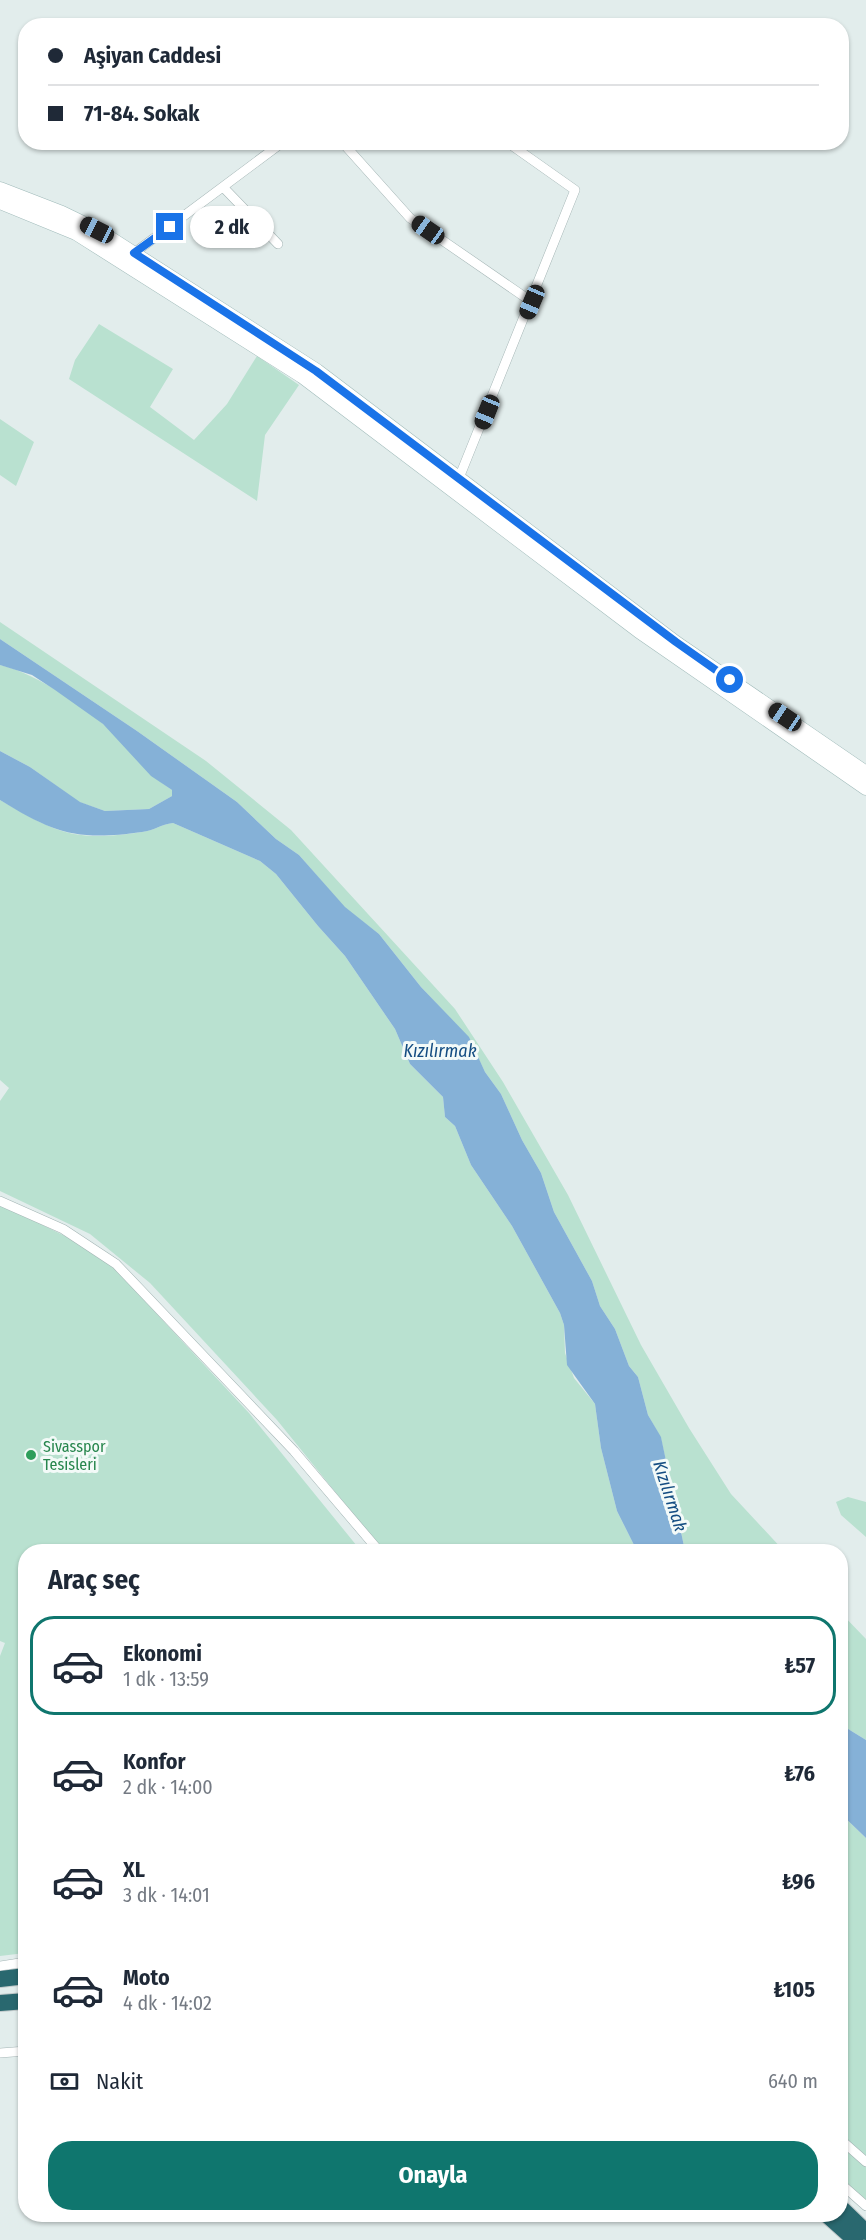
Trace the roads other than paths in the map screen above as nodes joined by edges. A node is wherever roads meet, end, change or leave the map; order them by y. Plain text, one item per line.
1 (272, 150) edge
2 (349, 150) edge
3 (518, 150) edge
4 (223, 187) junction
5 (0, 189) edge
6 (0, 202) edge
7 (278, 244) dead end
8 (134, 253) junction
9 (532, 302) junction
10 (459, 478) junction
11 (866, 773) edge
12 (866, 789) edge
13 (0, 1200) edge
14 (373, 1544) edge
15 (18, 1963) edge
16 (0, 1966) edge
17 (18, 1977) edge
18 (0, 1979) edge
19 (18, 2002) edge
20 (0, 2003) edge
21 (18, 2052) edge
22 (0, 2053) edge
23 (848, 2146) edge
24 (866, 2163) edge
25 (848, 2190) edge
26 (866, 2206) edge
27 (848, 2214) edge
28 (835, 2222) edge
29 (866, 2232) edge
30 (855, 2240) edge

1 - 4 street
2 - 9 street
3 - 9 street
4 - 7 street
4 - 8 street
5 - 8 street
6 - 12 street
8 - 10 street
9 - 10 street
10 - 11 street
13 - 14 street
15 - 16 street
17 - 18 highway
19 - 20 highway
21 - 22 street
23 - 24 street
25 - 26 street
27 - 29 highway
28 - 30 highway

